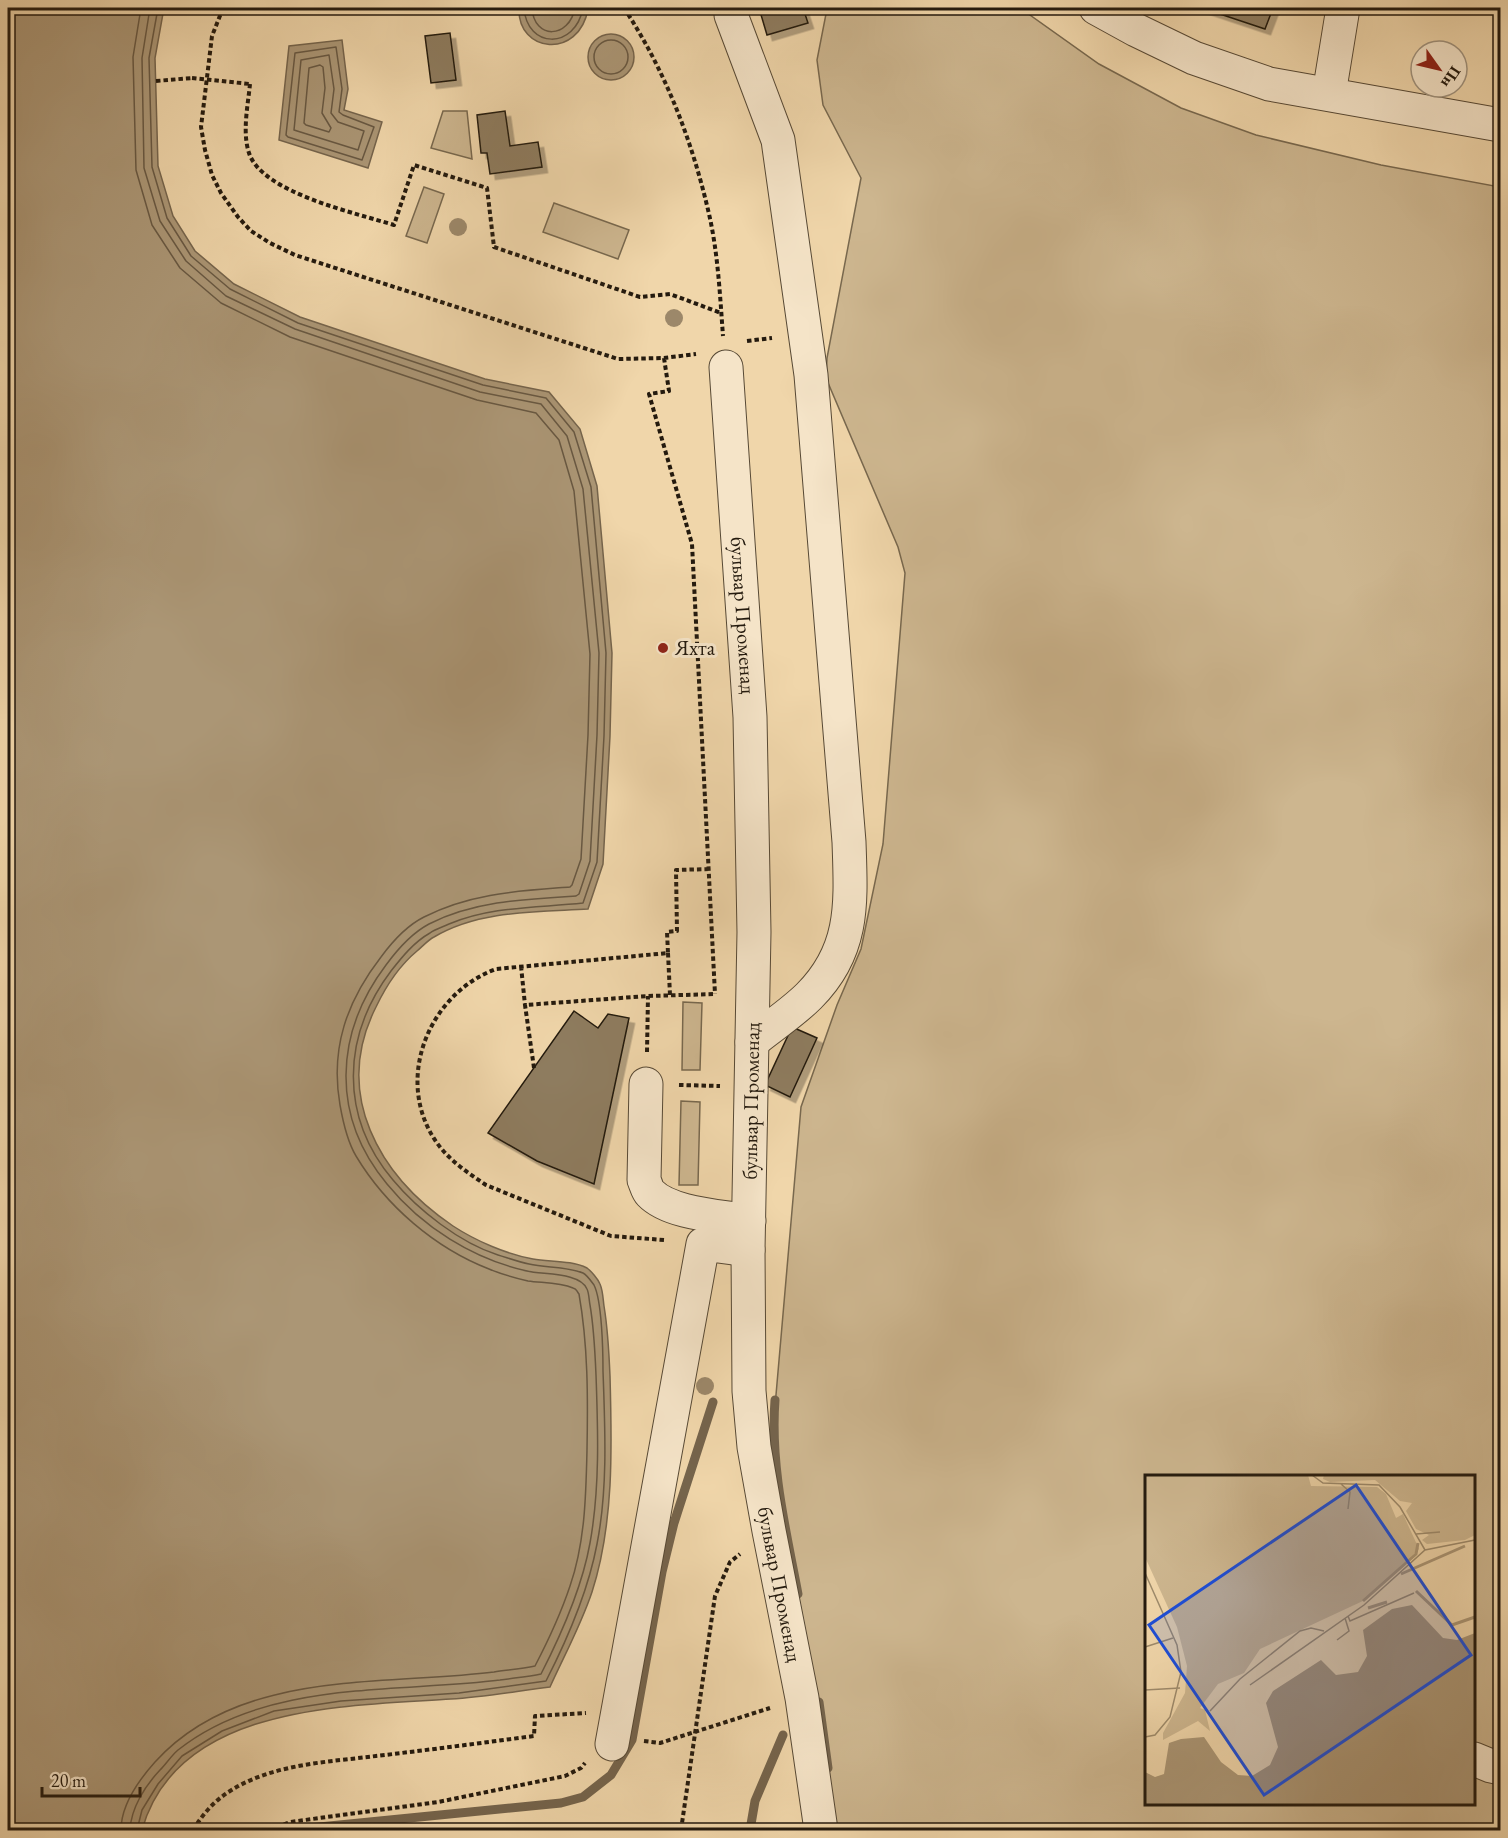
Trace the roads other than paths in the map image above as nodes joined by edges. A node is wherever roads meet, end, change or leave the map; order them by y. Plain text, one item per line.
1 (1096, 8) edge
2 (1343, 8) edge
3 (731, 15) dead end
4 (1329, 94) junction
5 (1500, 125) edge
6 (722, 354) road end
7 (752, 1042) junction
8 (646, 1084) road end
9 (748, 1236) junction
10 (601, 1750) road end
11 (1475, 1760) edge
12 (1500, 1768) edge
13 (821, 1830) edge

1 - 4 street
2 - 4 street
3 - 7 street
4 - 5 street
6 - 7 street, бульвар Променад
7 - 9 street, бульвар Променад
8 - 9 street
9 - 10 street
9 - 13 street, бульвар Променад
11 - 12 street

